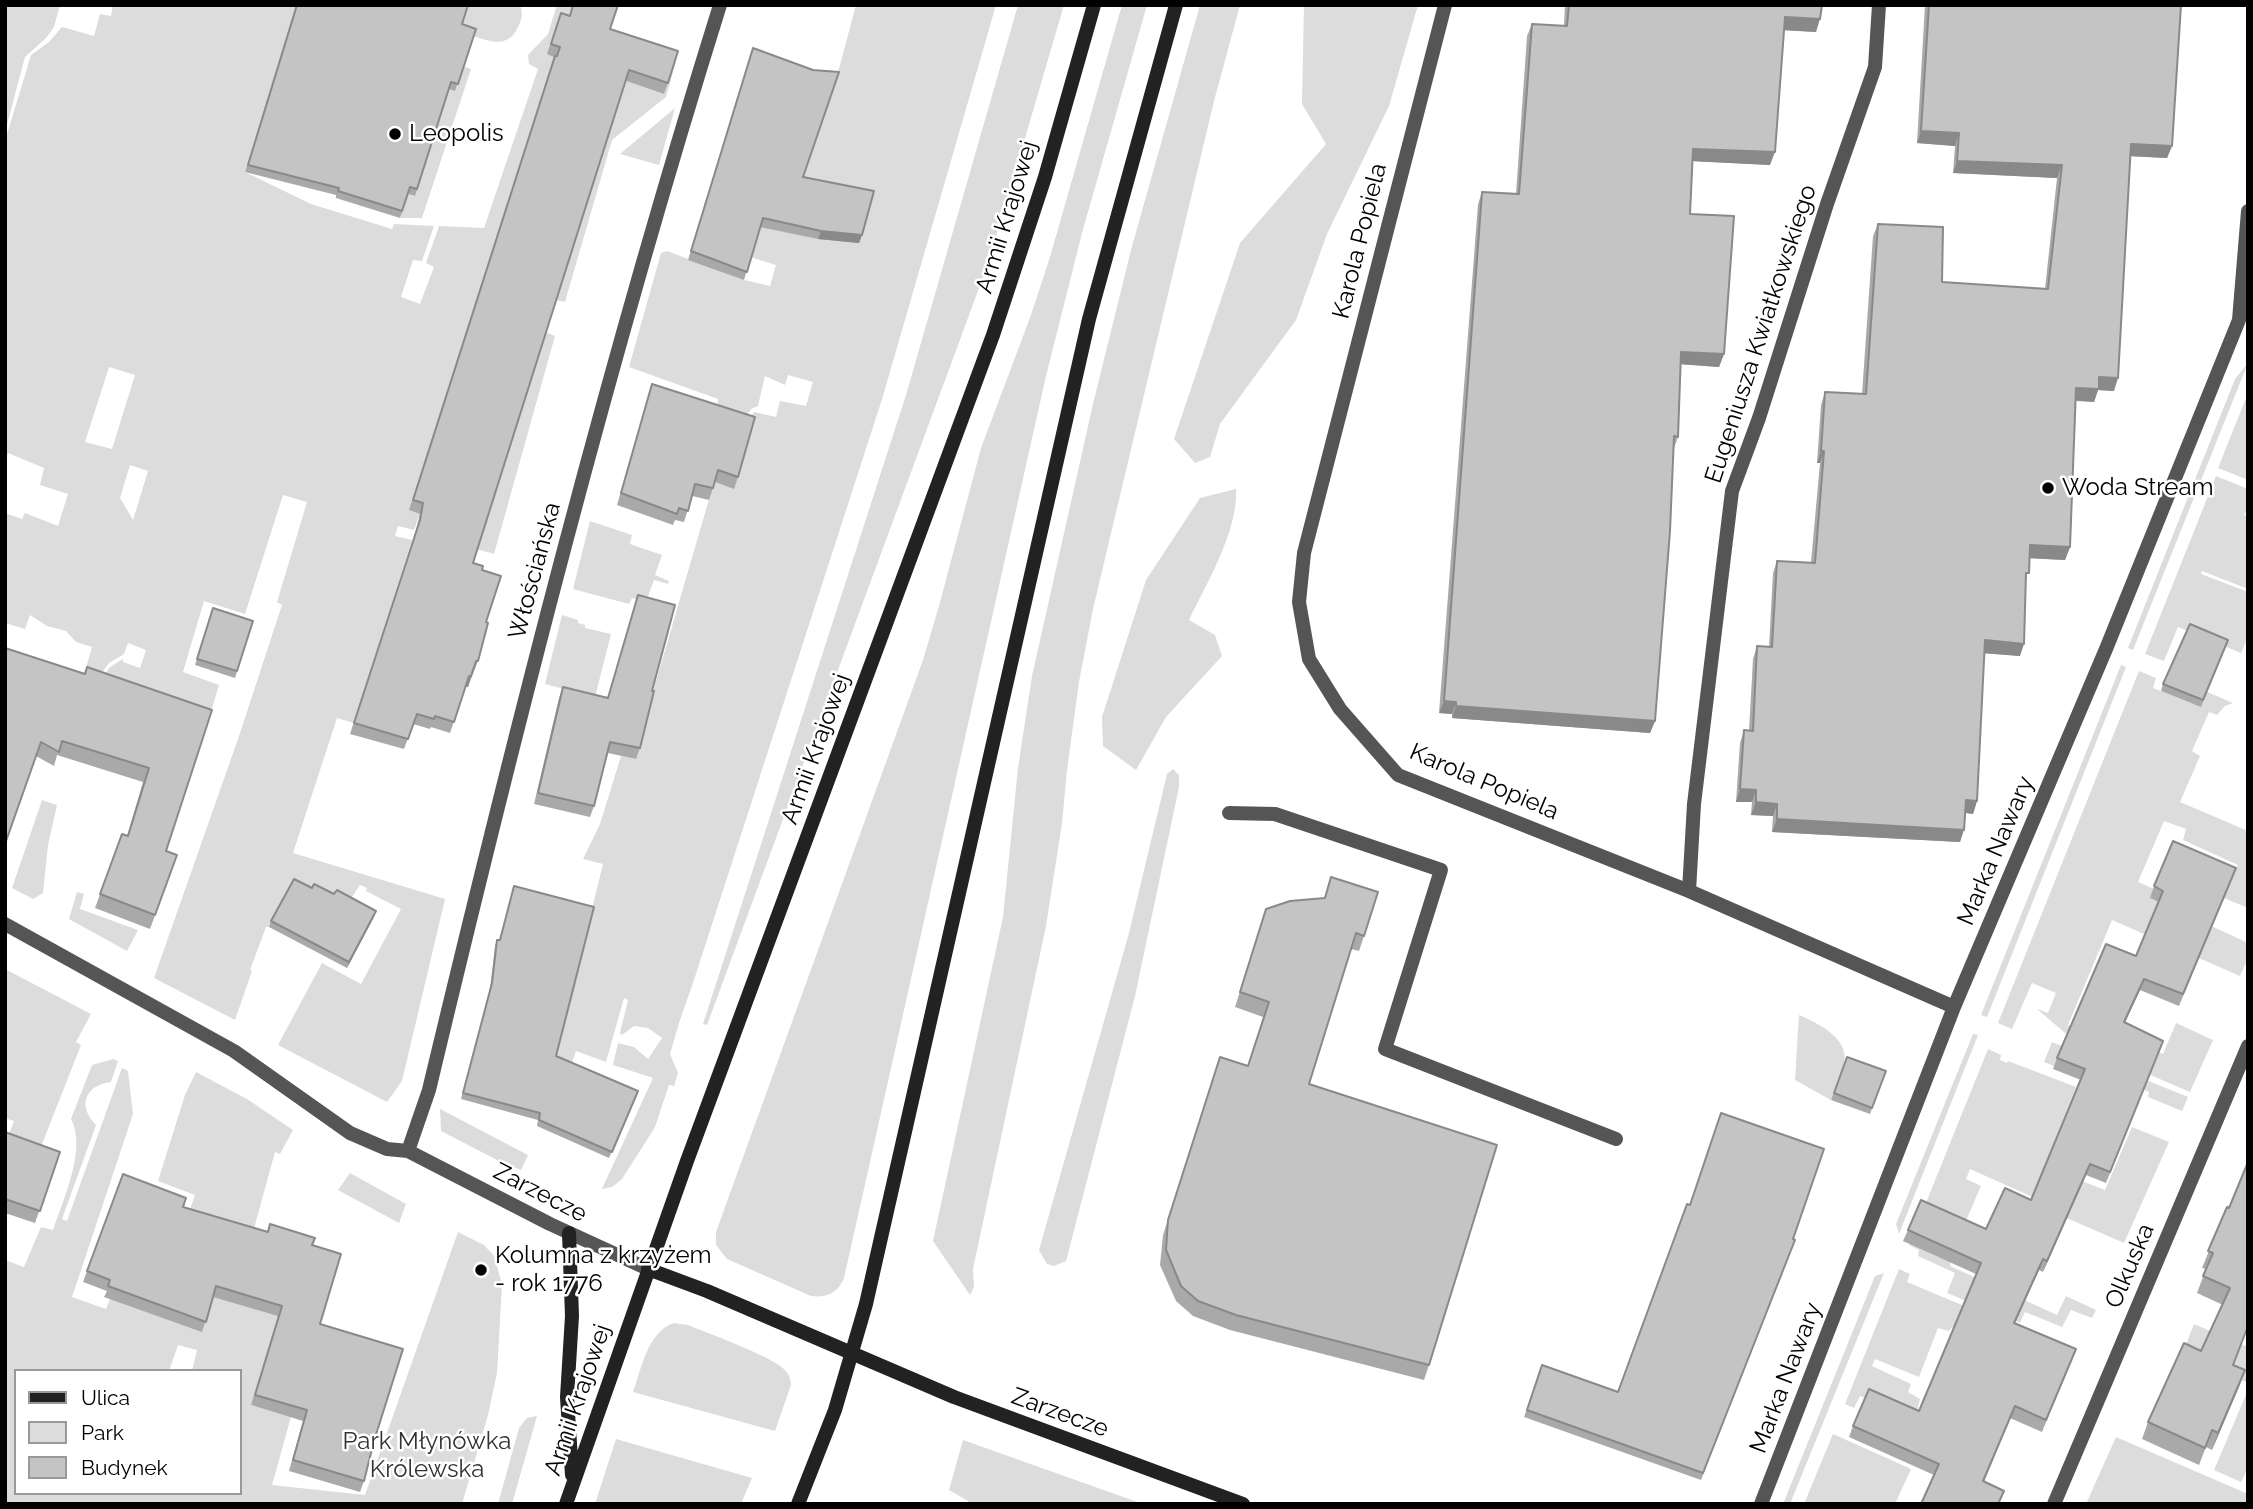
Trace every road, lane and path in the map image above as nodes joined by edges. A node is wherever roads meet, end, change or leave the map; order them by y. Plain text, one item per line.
1 (720, 5) edge
2 (1094, 5) edge
3 (1176, 5) edge
4 (1445, 5) edge
5 (1879, 5) edge
6 (2248, 211) edge
7 (2243, 322) edge
8 (1229, 813) dead end
9 (1689, 891) junction
10 (5, 923) edge
11 (1954, 1007) junction
12 (2248, 1046) edge
13 (1616, 1139) dead end
14 (408, 1151) junction
15 (569, 1233) junction
16 (648, 1269) junction
17 (853, 1354) junction
18 (572, 1483) junction
19 (566, 1504) edge
20 (798, 1504) edge
21 (1243, 1504) edge
22 (1761, 1504) edge
23 (2053, 1504) edge

1 - 14 street, Włościańska
2 - 16 main road, Armii Krajowej
3 - 17 main road
4 - 9 street, Karola Popiela
5 - 9 street, Eugeniusza Kwiatkowskiego
6 - 7 street, Marka Nawary
7 - 11 street, Marka Nawary
8 - 13 street
9 - 11 street, Karola Popiela
10 - 14 street, Zarzecze
11 - 22 street, Marka Nawary
12 - 23 street, Olkuska
14 - 15 street, Zarzecze
15 - 16 street, Zarzecze
15 - 18 main road
16 - 17 main road, Zarzecze
16 - 18 main road, Armii Krajowej
17 - 20 main road
17 - 21 main road, Zarzecze
18 - 19 main road, Armii Krajowej

